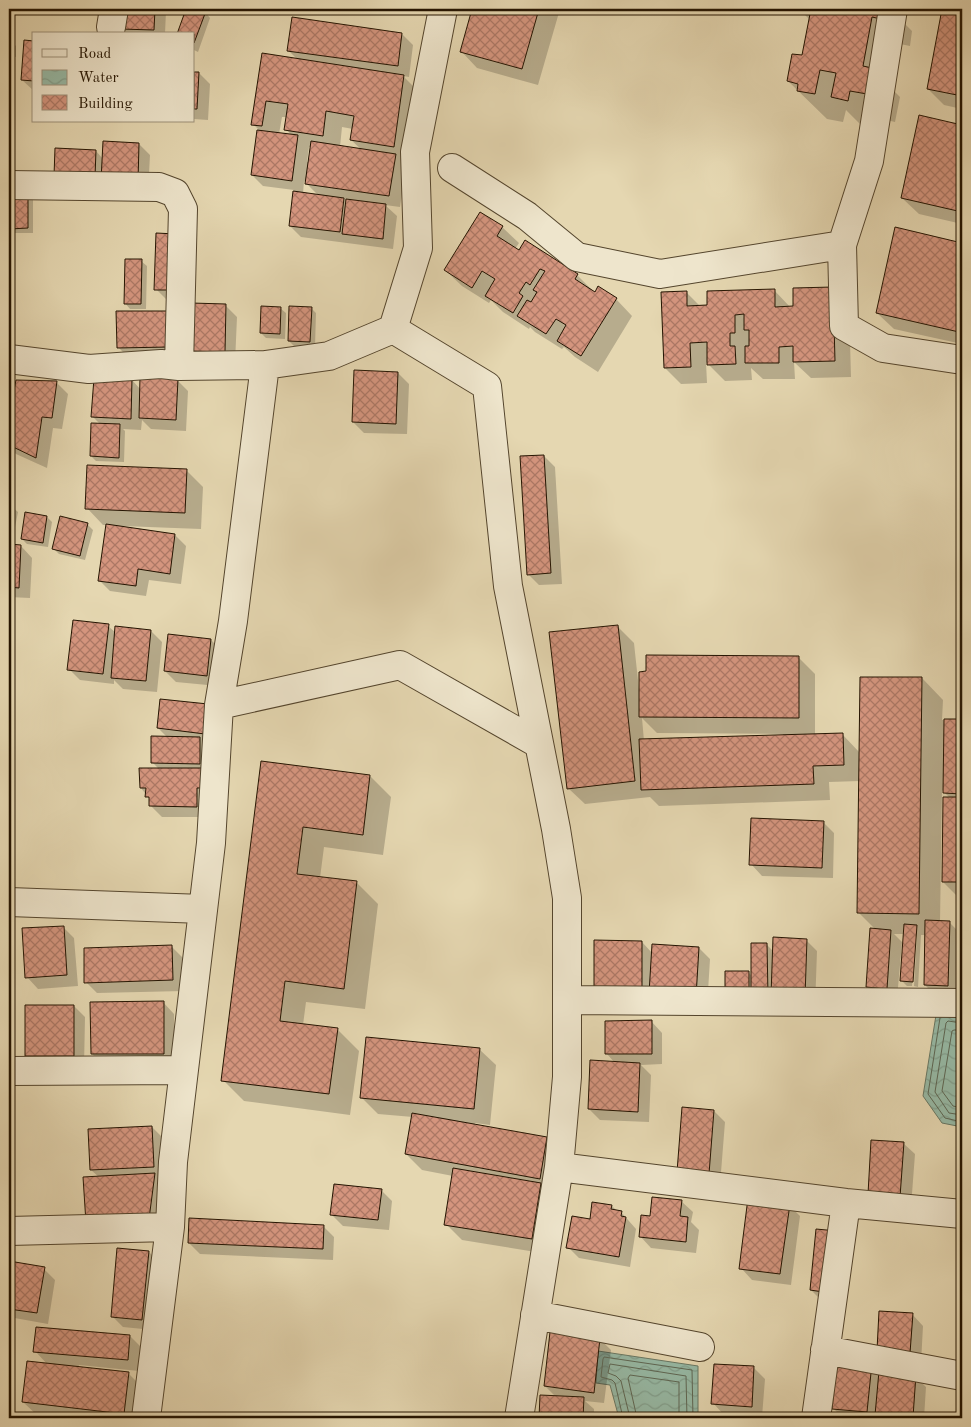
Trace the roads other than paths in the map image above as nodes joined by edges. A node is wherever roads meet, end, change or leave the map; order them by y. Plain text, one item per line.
1 (442, 9) edge
2 (893, 9) edge
3 (452, 168) dead end
4 (9, 185) edge
5 (842, 245) junction
6 (393, 330) junction
7 (9, 359) edge
8 (962, 360) edge
9 (265, 365) junction
10 (179, 366) junction
11 (219, 705) junction
12 (539, 744) junction
13 (9, 902) edge
14 (203, 909) junction
15 (567, 1000) junction
16 (962, 1003) edge
17 (184, 1070) junction
18 (9, 1071) edge
19 (559, 1167) junction
20 (846, 1203) junction
21 (962, 1214) edge
22 (170, 1227) junction
23 (9, 1231) edge
24 (535, 1315) junction
25 (700, 1347) dead end
26 (825, 1350) junction
27 (962, 1376) edge
28 (146, 1418) edge
29 (519, 1418) edge
30 (816, 1418) edge

1 - 6 street
2 - 5 street
3 - 5 street
4 - 10 street
5 - 8 street
6 - 9 street
6 - 12 street
7 - 10 street
9 - 10 street
9 - 11 street
11 - 12 street
11 - 14 street
12 - 15 street
13 - 14 street
14 - 17 street
15 - 16 street
15 - 19 street
17 - 18 street
17 - 22 street
19 - 20 street
19 - 24 street
20 - 21 street
20 - 26 street
22 - 23 street
22 - 28 street
24 - 25 street
24 - 29 street
26 - 27 street
26 - 30 street

